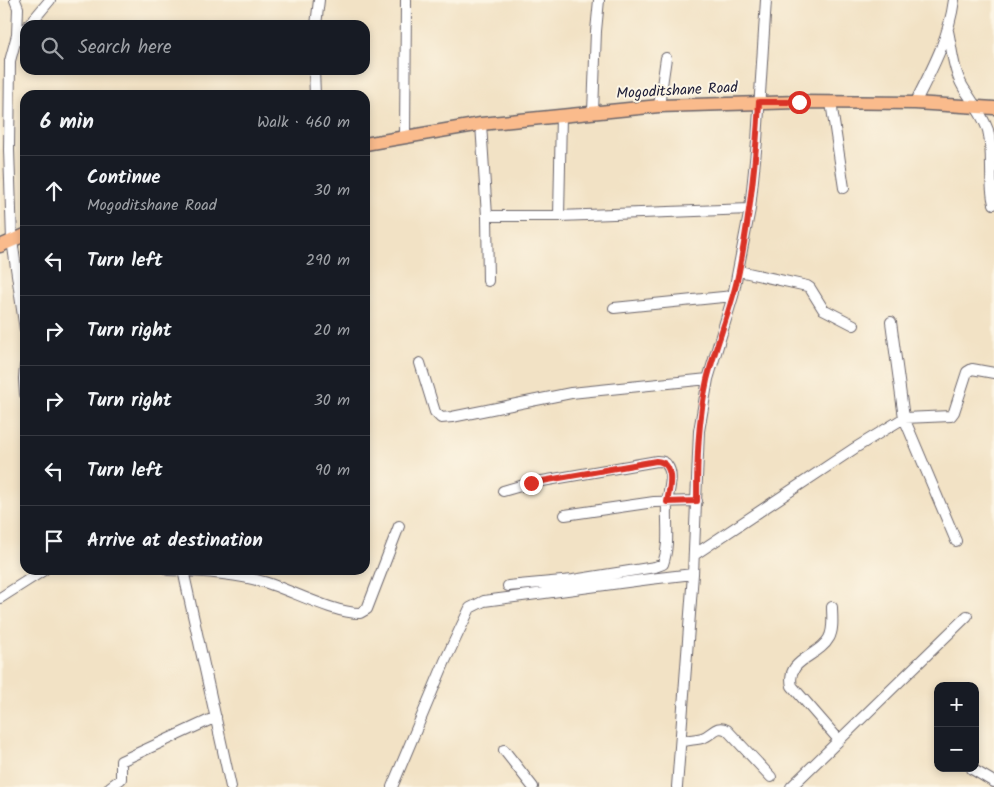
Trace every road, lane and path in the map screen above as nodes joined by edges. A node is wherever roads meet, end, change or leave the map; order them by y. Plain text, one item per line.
1 (15, 0) edge
2 (50, 0) edge
3 (319, 0) edge
4 (406, 0) edge
5 (599, 0) edge
6 (766, 0) edge
7 (954, 0) edge
8 (34, 20) edge
9 (317, 20) edge
10 (20, 24) edge
11 (948, 30) junction
12 (20, 35) edge
13 (666, 58) dead end
14 (314, 75) edge
15 (315, 90) edge
16 (759, 102) junction
17 (831, 102) junction
18 (915, 103) junction
19 (659, 106) junction
20 (978, 107) junction
21 (994, 108) edge
22 (593, 112) junction
23 (561, 115) junction
24 (481, 124) junction
25 (0, 134) edge
26 (405, 137) junction
27 (370, 143) edge
28 (9, 150) junction
29 (844, 188) dead end
30 (994, 204) edge
31 (750, 209) junction
32 (487, 216) junction
33 (559, 216) junction
34 (20, 237) edge
35 (12, 240) junction
36 (0, 246) edge
37 (739, 271) junction
38 (488, 282) dead end
39 (20, 295) edge
40 (733, 296) junction
41 (614, 308) dead end
42 (891, 322) dead end
43 (854, 325) dead end
44 (420, 363) dead end
45 (994, 373) edge
46 (708, 380) junction
47 (904, 418) junction
48 (503, 490) dead end
49 (697, 501) junction
50 (667, 502) junction
51 (565, 515) dead end
52 (399, 526) dead end
53 (956, 541) dead end
54 (694, 555) junction
55 (693, 574) junction
56 (36, 575) edge
57 (184, 575) edge
58 (225, 575) edge
59 (508, 586) dead end
60 (0, 598) edge
61 (832, 607) dead end
62 (967, 616) dead end
63 (216, 717) junction
64 (839, 740) junction
65 (680, 741) junction
66 (504, 750) dead end
67 (977, 772) edge
68 (770, 777) dead end
69 (994, 782) edge
70 (110, 787) edge
71 (231, 787) edge
72 (392, 787) edge
73 (533, 787) edge
74 (677, 787) edge
75 (791, 787) edge

1 - 10 street
2 - 8 street
3 - 9 street
4 - 26 street
5 - 22 street
6 - 16 street
7 - 11 street
11 - 18 street
11 - 20 street
12 - 28 street
13 - 19 street
14 - 15 street
16 - 17 main road, Mogoditshane Road
16 - 19 main road, Mogoditshane Road
16 - 31 street
17 - 18 main road, Mogoditshane Road
17 - 29 street
18 - 20 main road, Mogoditshane Road
19 - 22 main road, Mogoditshane Road
20 - 21 main road, Mogoditshane Road
20 - 30 street
22 - 23 main road, Mogoditshane Road
23 - 24 main road, Mogoditshane Road
23 - 33 street
24 - 26 main road, Mogoditshane Road
24 - 32 street
25 - 28 street
26 - 27 main road, Mogoditshane Road
28 - 35 street
31 - 33 street
31 - 37 street
32 - 33 street
32 - 38 street
34 - 35 main road
35 - 36 main road
35 - 39 street
37 - 40 street
37 - 43 street
40 - 41 street
40 - 46 street
42 - 47 street
44 - 46 street
45 - 47 street
46 - 49 street
47 - 53 street
47 - 54 street
48 - 50 street
49 - 50 street
49 - 54 street
50 - 51 street
50 - 59 street
52 - 58 street
54 - 55 street
55 - 65 street
55 - 72 street
56 - 60 street
57 - 63 street
61 - 64 street
62 - 64 street
63 - 70 street
63 - 71 street
64 - 75 street
65 - 68 street
65 - 74 street
66 - 73 street
67 - 69 street

